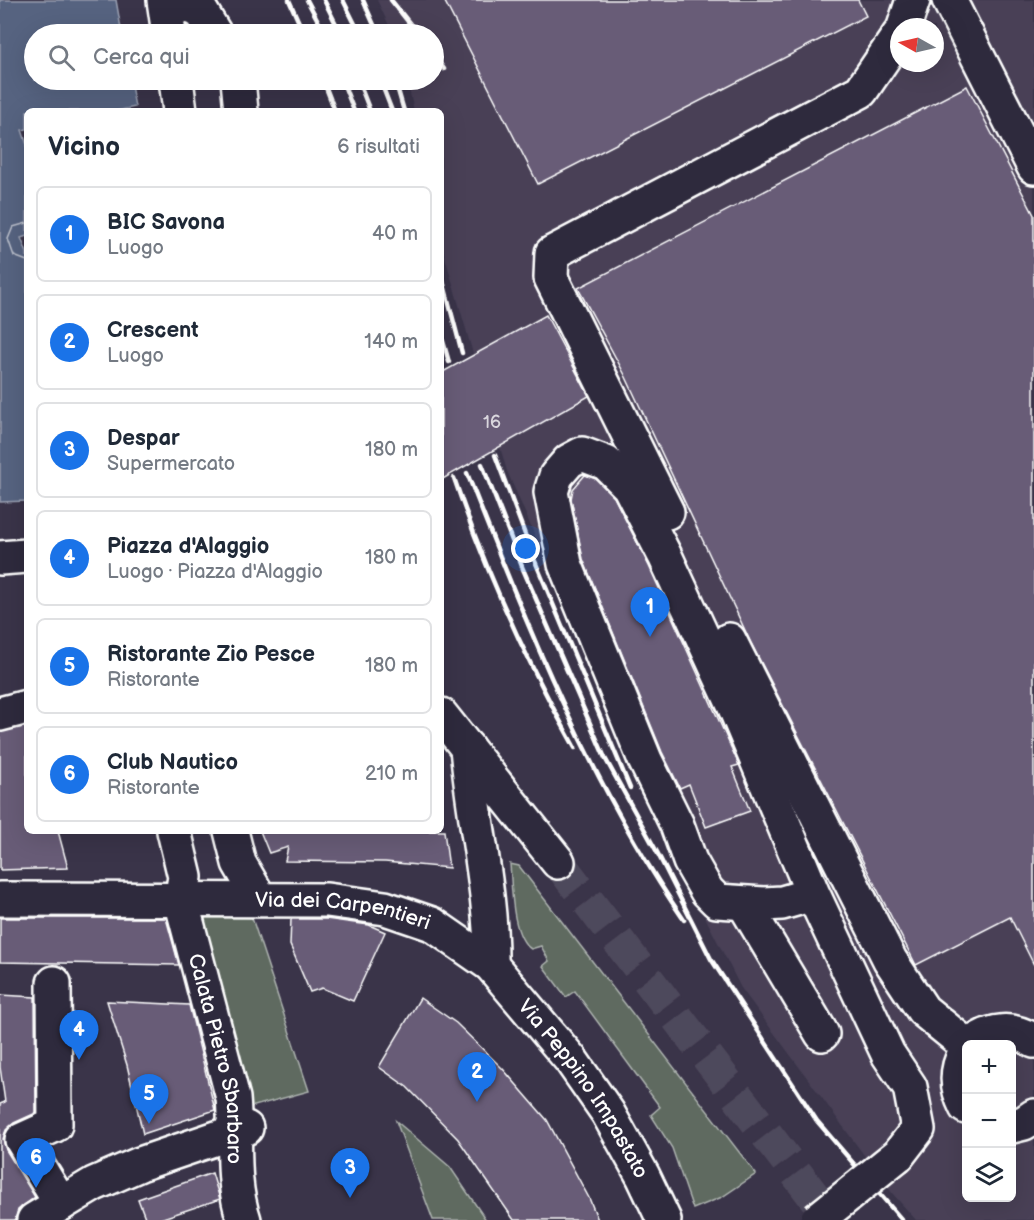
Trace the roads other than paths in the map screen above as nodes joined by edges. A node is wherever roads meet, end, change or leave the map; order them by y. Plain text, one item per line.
1 (164, 0) edge
2 (170, 0) edge
3 (913, 0) edge
4 (949, 0) edge
5 (907, 18) edge
6 (168, 24) edge
7 (209, 24) edge
8 (890, 48) edge
9 (177, 90) edge
10 (239, 90) edge
11 (180, 108) edge
12 (241, 108) edge
13 (1034, 167) edge
14 (24, 556) edge
15 (0, 558) edge
16 (24, 708) edge
17 (0, 714) edge
18 (444, 719) edge
19 (467, 747) junction
20 (175, 834) edge
21 (232, 834) edge
22 (558, 862) tunnel mouth
23 (813, 894) junction
24 (0, 899) edge
25 (260, 899) junction
26 (181, 900) junction
27 (745, 905) junction
28 (491, 965) junction
29 (54, 983) dead end
30 (822, 1034) dead end
31 (980, 1040) edge
32 (1034, 1041) edge
33 (962, 1042) edge
34 (962, 1059) edge
35 (962, 1099) edge
36 (1034, 1116) edge
37 (1016, 1124) edge
38 (241, 1129) junction
39 (11, 1145) edge
40 (47, 1212) edge
41 (243, 1220) edge
42 (664, 1220) edge
43 (817, 1220) edge

1 - 6 street
2 - 7 street
3 - 5 street
4 - 13 street
8 - 33 street
9 - 11 street
10 - 12 street
14 - 15 street
16 - 17 street
18 - 19 street
19 - 22 street
19 - 28 street
20 - 26 street, Calata Pietro Sbarbaro
21 - 25 street
23 - 27 street
23 - 27 street
23 - 43 street, bridge
24 - 26 street, Via dei Carpentieri
25 - 26 street, Via dei Carpentieri
25 - 28 street, Via dei Carpentieri
26 - 38 street, Calata Pietro Sbarbaro
27 - 30 street
28 - 42 street, Via Peppino Impastato
29 - 39 street
31 - 32 street
34 - 35 street
36 - 37 street
38 - 40 street
38 - 41 street, Calata Pietro Sbarbaro
39 - 40 street

